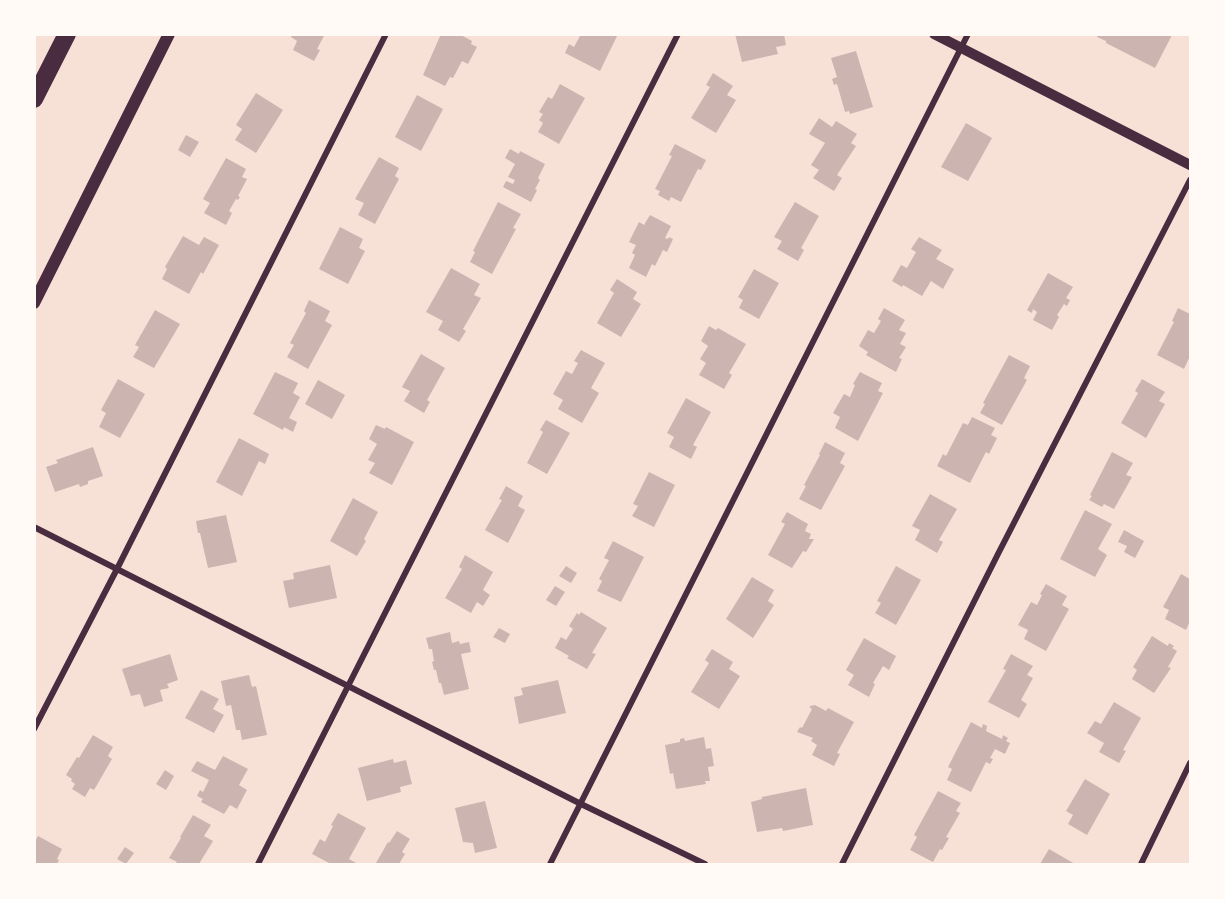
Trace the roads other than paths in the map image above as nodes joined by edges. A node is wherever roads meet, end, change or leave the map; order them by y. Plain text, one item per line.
1 (67, 34) edge
2 (169, 34) edge
3 (386, 34) edge
4 (678, 34) edge
5 (934, 34) edge
6 (968, 34) edge
7 (961, 48) junction
8 (34, 99) edge
9 (1191, 165) edge
10 (1191, 180) edge
11 (34, 303) edge
12 (34, 527) edge
13 (117, 569) junction
14 (348, 686) junction
15 (34, 729) edge
16 (1191, 763) edge
17 (581, 804) junction
18 (258, 864) edge
19 (550, 864) edge
20 (705, 864) edge
21 (842, 864) edge
22 (1141, 864) edge

1 - 8 highway
2 - 11 main road
3 - 13 street
4 - 14 street
5 - 7 street
6 - 7 street
7 - 9 street
7 - 17 street
10 - 21 street
12 - 13 street
13 - 14 street
13 - 15 street
14 - 17 street
14 - 18 street
16 - 22 street
17 - 19 street
17 - 20 street

